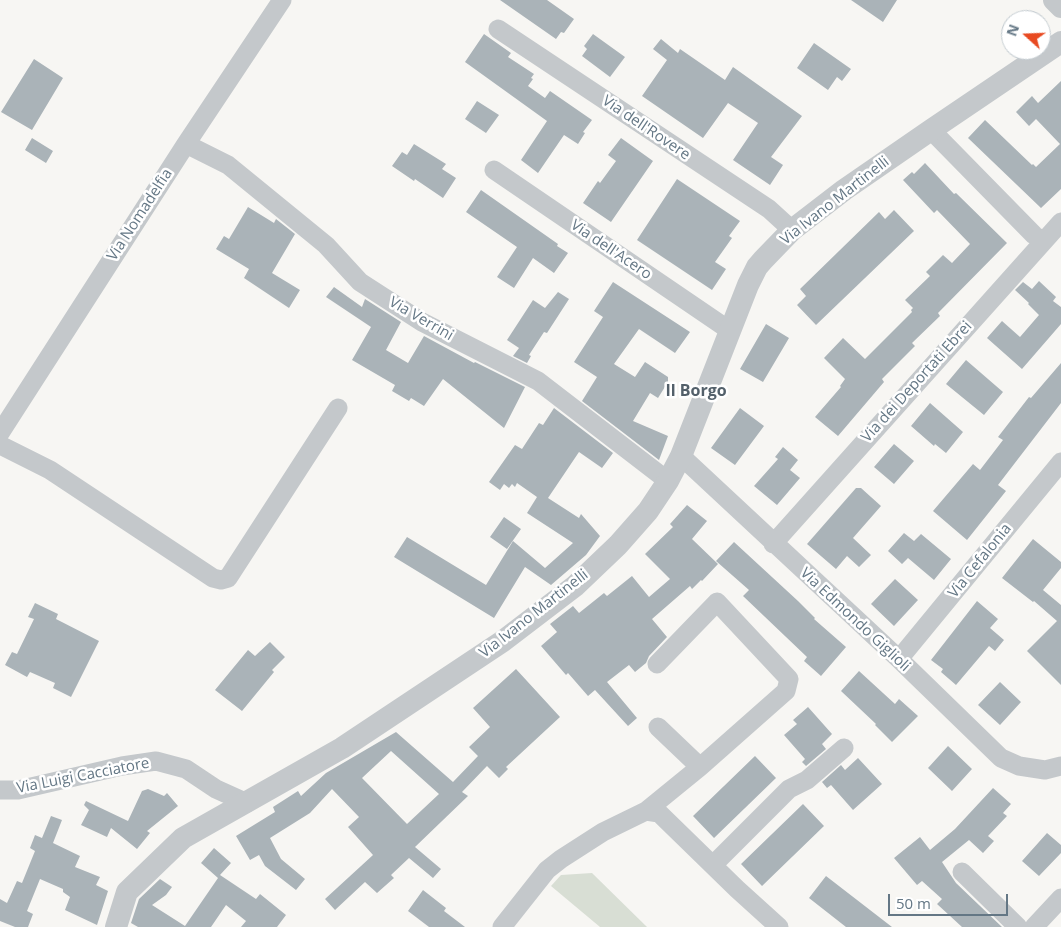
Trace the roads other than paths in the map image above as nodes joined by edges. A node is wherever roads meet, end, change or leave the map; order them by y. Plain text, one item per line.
1 (282, 0) edge
2 (1054, 0) edge
3 (1061, 7) edge
4 (498, 28) dead end
5 (1061, 42) edge
6 (931, 130) junction
7 (186, 144) junction
8 (494, 170) dead end
9 (1061, 222) edge
10 (792, 230) junction
11 (1042, 241) junction
12 (729, 330) junction
13 (338, 408) dead end
14 (0, 433) edge
15 (0, 444) edge
16 (680, 456) junction
17 (1061, 462) edge
18 (668, 481) junction
19 (773, 544) junction
20 (899, 659) junction
21 (657, 664) dead end
22 (658, 727) dead end
23 (843, 748) dead end
24 (1061, 755) edge
25 (1061, 766) edge
26 (700, 767) junction
27 (1037, 769) junction
28 (0, 790) edge
29 (247, 802) junction
30 (646, 811) junction
31 (713, 865) junction
32 (962, 872) dead end
33 (1061, 898) edge
34 (116, 927) edge
35 (502, 927) edge
36 (779, 927) edge
37 (1018, 927) edge
38 (1034, 927) edge

1 - 7 street, Via Nomadelfia
2 - 3 street
4 - 10 street, Via dell'Rovere
5 - 6 street, Via Ivano Martinelli
6 - 10 street, Via Ivano Martinelli
6 - 11 street
7 - 14 street, Via Nomadelfia
7 - 18 street, Via Verrini
8 - 12 street, Via dell'Acero
9 - 11 street, Via dei Deportati Ebrei
10 - 12 street, Via Ivano Martinelli
11 - 19 street, Via dei Deportati Ebrei
12 - 16 street, Via Ivano Martinelli
13 - 15 street
16 - 18 street, Via Ivano Martinelli
16 - 19 street, Via Edmondo Giglioli
17 - 20 street, Via Cefalonia
18 - 29 street, Via Ivano Martinelli
19 - 20 street, Via Edmondo Giglioli
20 - 27 street, Via Edmondo Giglioli
21 - 26 street
22 - 26 street
23 - 31 street
24 - 27 street
25 - 27 street, Via Edmondo Giglioli
26 - 30 street
28 - 29 street, Via Luigi Cacciatore
29 - 34 street, Via Ivano Martinelli
30 - 31 street
30 - 35 street
31 - 36 street
32 - 37 street
33 - 38 street

